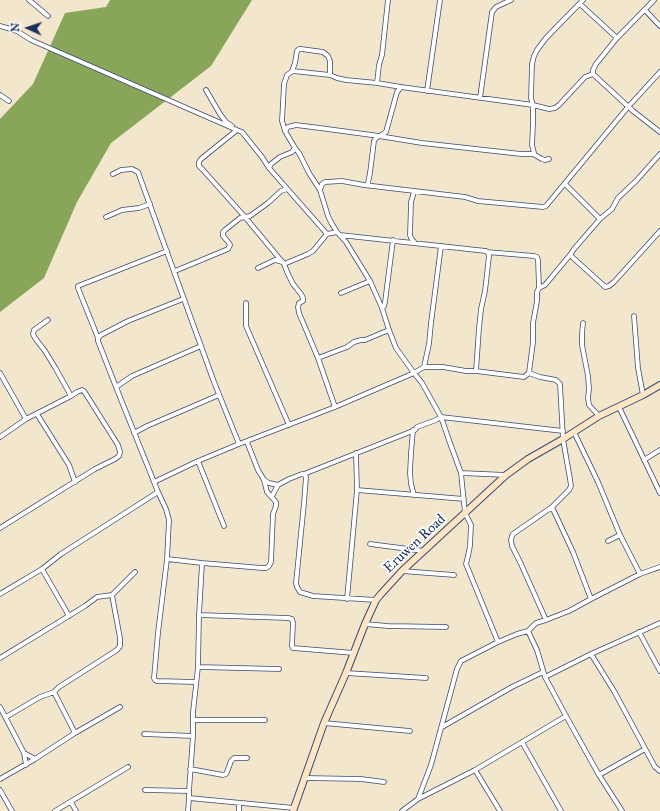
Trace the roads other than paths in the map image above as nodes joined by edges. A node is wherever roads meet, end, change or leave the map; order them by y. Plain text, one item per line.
1 (29, 0) edge
2 (388, 0) edge
3 (440, 0) edge
4 (511, 0) edge
5 (583, 0) edge
6 (654, 0) edge
7 (580, 4) junction
8 (645, 10) junction
9 (48, 16) dead end
10 (0, 26) edge
11 (660, 26) edge
12 (618, 38) junction
13 (292, 71) junction
14 (660, 72) edge
15 (593, 74) junction
16 (330, 75) junction
17 (377, 83) junction
18 (392, 85) junction
19 (401, 87) junction
20 (206, 90) dead end
21 (427, 91) junction
22 (397, 92) junction
23 (0, 95) edge
24 (480, 98) junction
25 (9, 101) dead end
26 (533, 106) junction
27 (628, 107) junction
28 (237, 130) junction
29 (285, 131) junction
30 (660, 132) edge
31 (379, 136) junction
32 (295, 148) junction
33 (533, 154) junction
34 (660, 154) edge
35 (549, 159) dead end
36 (269, 168) junction
37 (113, 174) dead end
38 (565, 184) junction
39 (367, 185) junction
40 (287, 189) junction
41 (320, 190) junction
42 (414, 192) junction
43 (150, 204) junction
44 (106, 217) dead end
45 (245, 217) junction
46 (600, 219) junction
47 (660, 231) edge
48 (339, 233) junction
49 (327, 234) junction
50 (393, 240) junction
51 (415, 243) junction
52 (441, 246) junction
53 (167, 251) junction
54 (488, 252) junction
55 (570, 256) junction
56 (284, 264) junction
57 (258, 268) dead end
58 (175, 271) junction
59 (370, 281) junction
60 (538, 288) junction
61 (341, 293) dead end
62 (183, 299) junction
63 (246, 303) dead end
64 (382, 308) junction
65 (634, 316) dead end
66 (48, 320) dead end
67 (583, 323) dead end
68 (389, 330) junction
69 (98, 338) junction
70 (201, 346) junction
71 (318, 358) junction
72 (424, 367) junction
73 (476, 371) junction
74 (0, 373) edge
75 (529, 373) junction
76 (414, 374) junction
77 (660, 385) edge
78 (116, 387) junction
79 (219, 395) junction
80 (643, 395) junction
81 (70, 396) junction
82 (335, 407) junction
83 (619, 408) junction
84 (37, 414) junction
85 (599, 416) junction
86 (441, 417) junction
87 (26, 420) junction
88 (290, 425) junction
89 (413, 430) junction
90 (563, 431) junction
91 (574, 432) junction
92 (134, 433) junction
93 (0, 437) edge
94 (563, 439) junction
95 (247, 442) junction
96 (239, 444) junction
97 (660, 450) edge
98 (356, 453) junction
99 (644, 460) junction
100 (198, 462) junction
101 (461, 472) junction
102 (304, 474) junction
103 (506, 475) junction
104 (264, 480) junction
105 (75, 482) junction
106 (154, 482) junction
107 (278, 485) junction
108 (357, 490) junction
109 (158, 492) junction
110 (660, 493) edge
111 (414, 495) junction
112 (272, 496) junction
113 (464, 499) junction
114 (552, 507) junction
115 (465, 513) junction
116 (224, 526) dead end
117 (0, 528) edge
118 (620, 535) junction
119 (608, 541) dead end
120 (370, 544) dead end
121 (424, 551) junction
122 (167, 559) junction
123 (202, 563) junction
124 (660, 567) edge
125 (42, 569) junction
126 (402, 571) junction
127 (135, 572) dead end
128 (640, 574) junction
129 (454, 575) dead end
130 (0, 594) edge
131 (112, 595) junction
132 (347, 599) junction
133 (591, 599) junction
134 (376, 600) junction
135 (199, 615) junction
136 (69, 616) junction
137 (546, 620) junction
138 (660, 623) edge
139 (365, 624) junction
140 (446, 627) dead end
141 (528, 631) junction
142 (639, 632) junction
143 (498, 642) junction
144 (354, 653) junction
145 (591, 654) junction
146 (0, 658) edge
147 (198, 667) junction
148 (278, 669) dead end
149 (660, 671) edge
150 (543, 672) junction
151 (346, 673) junction
152 (545, 677) junction
153 (426, 678) dead end
154 (196, 682) junction
155 (54, 692) junction
156 (120, 706) dead end
157 (0, 707) edge
158 (566, 716) junction
159 (6, 717) junction
160 (193, 720) junction
161 (265, 720) dead end
162 (324, 723) junction
163 (442, 727) junction
164 (75, 732) junction
165 (410, 732) dead end
166 (144, 734) dead end
167 (193, 736) junction
168 (522, 742) junction
169 (646, 749) junction
170 (24, 752) junction
171 (247, 758) dead end
172 (35, 760) junction
173 (26, 765) junction
174 (128, 768) dead end
175 (190, 769) junction
176 (474, 770) junction
177 (660, 772) edge
178 (599, 775) junction
179 (305, 778) junction
180 (0, 779) edge
181 (384, 782) dead end
182 (0, 790) edge
183 (145, 790) dead end
184 (189, 791) junction
185 (189, 798) junction
186 (418, 800) junction
187 (70, 802) junction
188 (239, 803) junction
189 (294, 810) edge
190 (12, 811) edge
191 (55, 811) edge
192 (76, 811) edge
193 (188, 811) edge
194 (239, 811) edge
195 (402, 811) edge
196 (500, 811) edge
197 (561, 811) edge
198 (622, 811) edge

1 - 9 street
2 - 17 street
3 - 21 street
4 - 24 street
5 - 7 street
6 - 8 street
7 - 12 street
7 - 26 street
8 - 11 street
8 - 12 street
10 - 28 street
12 - 15 street
13 - 16 street
13 - 16 street
13 - 29 street
14 - 27 street
15 - 26 street
15 - 27 street
16 - 17 street
17 - 18 street
18 - 19 street
18 - 22 street
19 - 21 street
19 - 22 street
20 - 28 street
21 - 24 street
22 - 31 street
23 - 25 street
24 - 26 street
26 - 33 street
27 - 30 street
27 - 38 street
28 - 36 street
28 - 45 street
29 - 31 street
29 - 32 street
31 - 33 street
31 - 39 street
32 - 36 street
32 - 41 street
33 - 35 street
34 - 46 street
36 - 40 street
37 - 43 street
38 - 42 street
38 - 46 street
39 - 41 street
39 - 42 street
40 - 45 street
40 - 49 street
41 - 48 street
42 - 51 street
43 - 44 street
43 - 53 street
45 - 56 street
45 - 58 street
46 - 55 street
47 - 55 street
48 - 49 street
48 - 50 street
48 - 59 street
49 - 56 street
50 - 51 street
50 - 64 street
51 - 52 street
52 - 54 street
52 - 72 street
53 - 58 street
53 - 69 street
54 - 60 street
54 - 73 street
55 - 60 street
56 - 57 street
56 - 71 street
58 - 62 street
59 - 61 street
59 - 64 street
60 - 75 street
62 - 69 street
62 - 70 street
63 - 88 street
64 - 68 street
65 - 80 street
66 - 81 street
67 - 85 street
68 - 71 street
68 - 76 street
69 - 78 street
70 - 78 street
70 - 79 street
71 - 82 street
72 - 73 street
72 - 76 street
73 - 75 street
74 - 87 street
75 - 90 street
76 - 82 street
76 - 86 street
77 - 80 street, Eruwen Road
78 - 92 street
79 - 92 street
79 - 96 street
80 - 83 street, Eruwen Road
81 - 84 street
81 - 105 street
82 - 88 street
83 - 85 street, Eruwen Road
83 - 99 street
84 - 87 street
84 - 105 street
85 - 91 street, Eruwen Road
86 - 89 street
86 - 90 street
86 - 101 street
87 - 93 street
88 - 95 street
89 - 98 street
89 - 111 street
90 - 94 street
91 - 94 street, Eruwen Road
91 - 118 street
92 - 106 street
94 - 103 street, Eruwen Road
94 - 114 street
95 - 96 street
95 - 104 street
96 - 100 street
97 - 99 street
98 - 102 street
98 - 108 street
99 - 110 street
100 - 106 street
100 - 116 street
101 - 103 street
101 - 113 street
102 - 107 street
102 - 132 street
103 - 115 street, Eruwen Road
104 - 107 street
104 - 112 street
105 - 117 street
106 - 109 street
107 - 112 street
108 - 111 street
108 - 132 street
109 - 122 street
109 - 125 street
111 - 113 street
112 - 123 street
113 - 115 street
114 - 133 street
114 - 137 street
115 - 121 street, Eruwen Road
115 - 143 street
118 - 119 street
118 - 128 street
120 - 121 street
121 - 126 street, Eruwen Road
122 - 123 street
122 - 154 street
123 - 135 street
124 - 128 street
125 - 130 street
125 - 136 street
126 - 129 street
126 - 134 street, Eruwen Road
127 - 131 street
128 - 133 street
131 - 136 street
131 - 155 street
132 - 134 street
133 - 137 street
134 - 139 street, Eruwen Road
135 - 144 street
135 - 147 street
136 - 146 street
137 - 141 street
138 - 142 street
139 - 140 street
139 - 144 street, Eruwen Road
141 - 143 street
141 - 150 street
142 - 145 street
142 - 149 street
143 - 163 street
144 - 151 street, Eruwen Road
145 - 152 street
145 - 169 street
147 - 148 street
147 - 154 street
150 - 152 street
150 - 163 street
151 - 153 street
151 - 162 street, Eruwen Road
152 - 158 street
154 - 160 street
155 - 159 street
155 - 164 street
156 - 164 street
157 - 159 street
158 - 168 street
158 - 178 street
159 - 170 street
160 - 161 street
160 - 167 street
162 - 165 street
162 - 179 street, Eruwen Road
163 - 186 street
164 - 172 street
166 - 167 street
167 - 175 street
168 - 176 street
168 - 197 street
169 - 177 street
169 - 178 street
170 - 172 street
170 - 173 street
171 - 175 street
172 - 173 street
173 - 180 street
174 - 187 street
175 - 184 street
176 - 186 street
176 - 196 street
178 - 198 street
179 - 181 street
179 - 189 street, Eruwen Road
182 - 190 street
183 - 184 street
184 - 185 street
185 - 188 street
185 - 193 street
186 - 195 street
187 - 191 street
187 - 192 street
188 - 189 street
188 - 194 street

